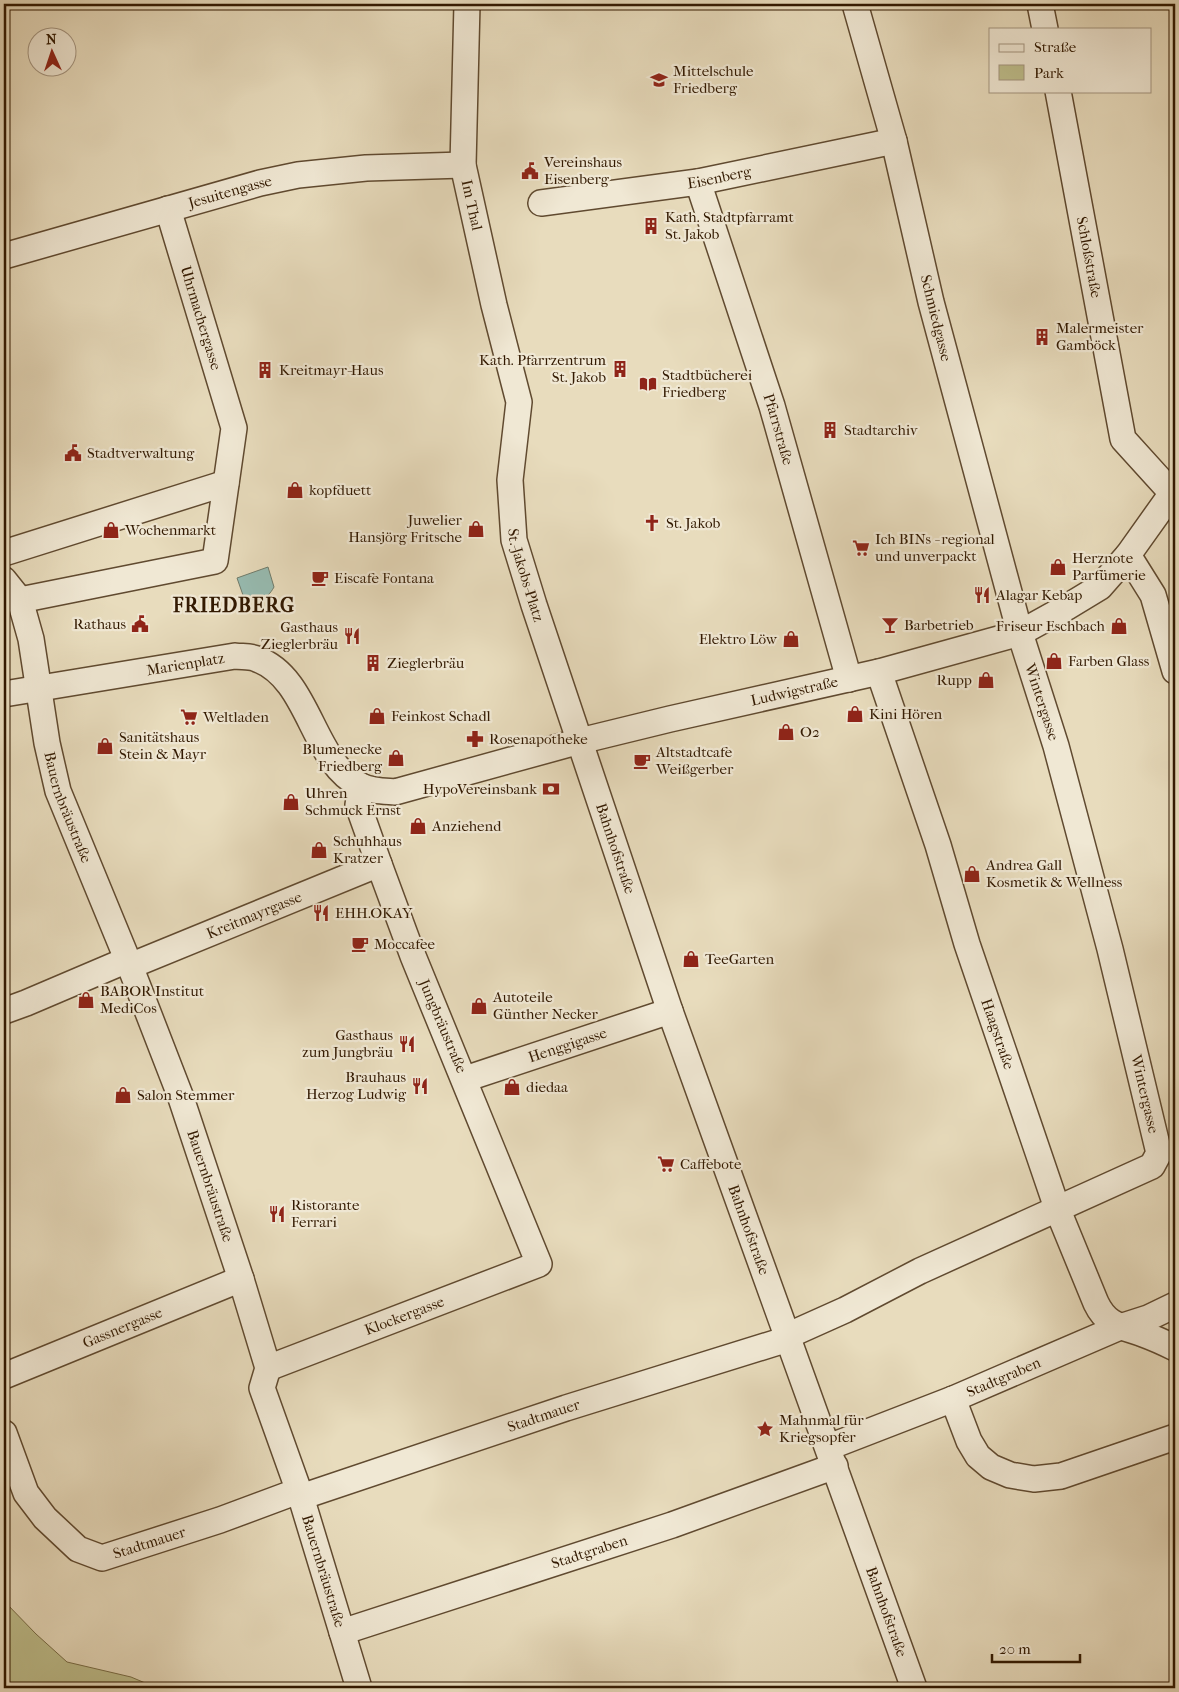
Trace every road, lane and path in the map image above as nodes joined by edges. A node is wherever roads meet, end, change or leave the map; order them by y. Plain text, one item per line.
1 (467, 4) edge
2 (854, 4) edge
3 (1040, 4) edge
4 (1045, 28) edge
5 (1058, 92) edge
6 (894, 141) junction
7 (463, 166) junction
8 (698, 182) junction
9 (541, 203) dead end
10 (168, 209) junction
11 (4, 256) edge
12 (519, 402) joint
13 (226, 483) junction
14 (1174, 491) edge
15 (4, 553) edge
16 (1128, 555) junction
17 (4, 580) edge
18 (20, 600) junction
19 (1020, 633) junction
20 (1175, 670) edge
21 (879, 672) junction
22 (849, 678) junction
23 (40, 689) junction
24 (4, 694) edge
25 (580, 741) junction
26 (361, 786) junction
27 (379, 864) junction
28 (128, 963) junction
29 (4, 1011) edge
30 (670, 1011) junction
31 (465, 1079) junction
32 (1057, 1208) junction
33 (539, 1264) joint
34 (241, 1279) junction
35 (1175, 1305) edge
36 (1120, 1327) junction
37 (788, 1337) junction
38 (1175, 1348) edge
39 (268, 1368) junction
40 (4, 1376) edge
41 (953, 1399) junction
42 (4, 1433) edge
43 (1175, 1437) edge
44 (832, 1457) junction
45 (299, 1494) junction
46 (342, 1632) junction
47 (360, 1688) edge
48 (914, 1688) edge

1 - 7 street, Im Thal
2 - 6 street, Schmiedgasse
3 - 4 street
5 - 14 street, Schloßstraße
6 - 8 street, Eisenberg
6 - 19 street, Schmiedgasse
7 - 10 street, Jesuitengasse
7 - 12 street, Im Thal
8 - 9 street, Eisenberg
8 - 22 street, Pfarrstraße
10 - 11 street, Jesuitengasse
10 - 13 street, Uhrmachergasse
12 - 25 street, St.-Jakobs-Platz
13 - 15 street
13 - 18 street
14 - 16 street, Ludwigstraße
16 - 19 street, Ludwigstraße
16 - 20 street
17 - 18 street
18 - 23 street
19 - 21 street, Ludwigstraße
19 - 32 street, Wintergasse
21 - 22 street, Ludwigstraße
21 - 32 street, Haagstraße
22 - 25 street, Ludwigstraße
23 - 24 street, Marienplatz
23 - 26 street, Marienplatz
23 - 28 street, Bauernbräustraße
25 - 26 street, Ludwigstraße
25 - 30 street, Bahnhofstraße
26 - 27 street, Jungbräustraße
27 - 28 street, Kreitmayrgasse
27 - 31 street, Jungbräustraße
28 - 29 street, Kreitmayrgasse
28 - 34 street, Bauernbräustraße
30 - 31 street, Henggigasse
30 - 37 street, Bahnhofstraße
31 - 33 street, Jungbräustraße
32 - 36 street, Haagstraße
32 - 37 street, Wintergasse
33 - 39 street, Klockergasse
34 - 39 street, Bauernbräustraße
34 - 40 street, Gassnergasse
35 - 36 street, Stadtgraben
36 - 38 street, Haagstraße
36 - 41 street, Stadtgraben
37 - 44 street, Bahnhofstraße
37 - 45 street, Stadtmauer
39 - 45 street, Bauernbräustraße
41 - 43 street
41 - 44 street, Stadtgraben
42 - 45 street, Stadtmauer
44 - 46 street, Stadtgraben
44 - 48 street, Bahnhofstraße
45 - 46 street, Bauernbräustraße
46 - 47 street, Bauernbräustraße

